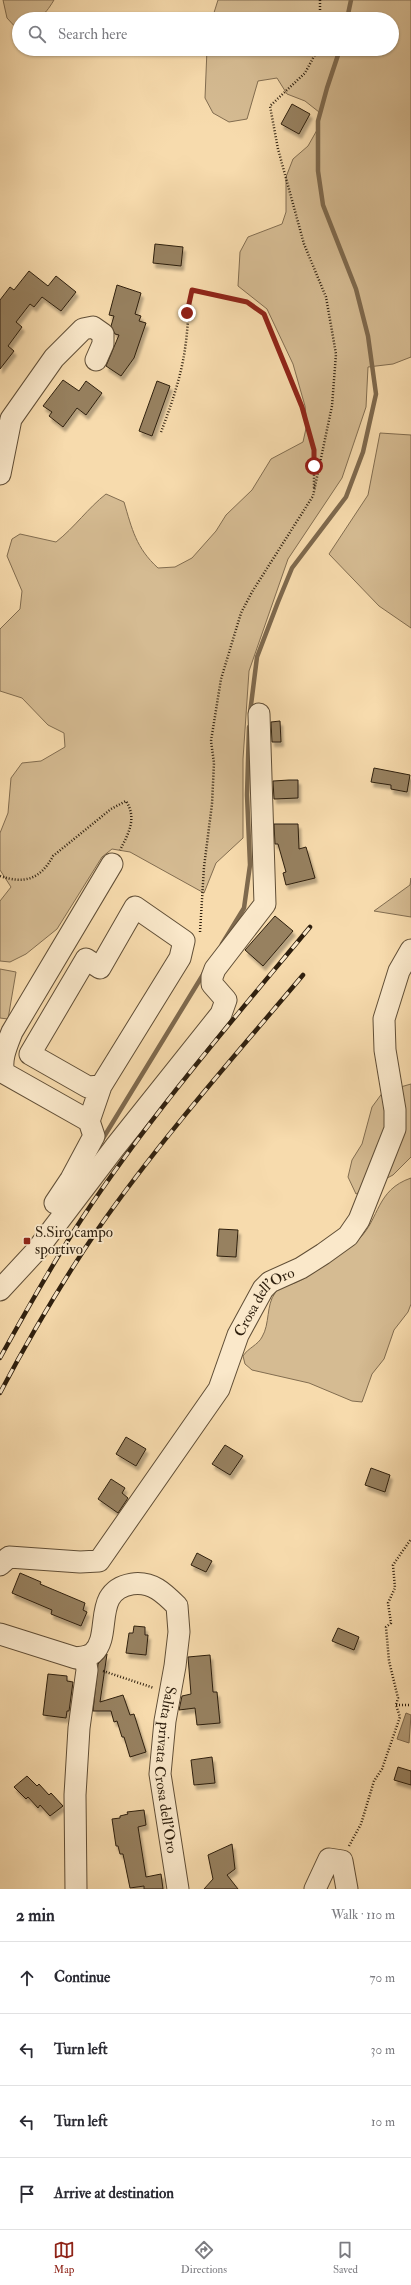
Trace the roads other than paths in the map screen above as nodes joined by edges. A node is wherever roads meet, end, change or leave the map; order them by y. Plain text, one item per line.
1 (96, 360) dead end
2 (0, 474) edge
3 (259, 714) dead end
4 (112, 864) road end
5 (411, 950) edge
6 (101, 1086) junction
7 (89, 1121) junction
8 (36, 1251) junction
9 (0, 1290) edge
10 (0, 1565) edge
11 (0, 1634) edge
12 (86, 1661) junction
13 (76, 1889) edge
14 (178, 1889) edge
15 (315, 1889) edge
16 (347, 1889) edge

1 - 2 street
3 - 8 street
4 - 7 street
5 - 10 street, Crosa dell'Oro
6 - 6 street
6 - 7 street
7 - 8 street
8 - 9 street
11 - 12 street
12 - 13 street
12 - 14 street, Salita privata Crosa dell'Oro
15 - 16 street

